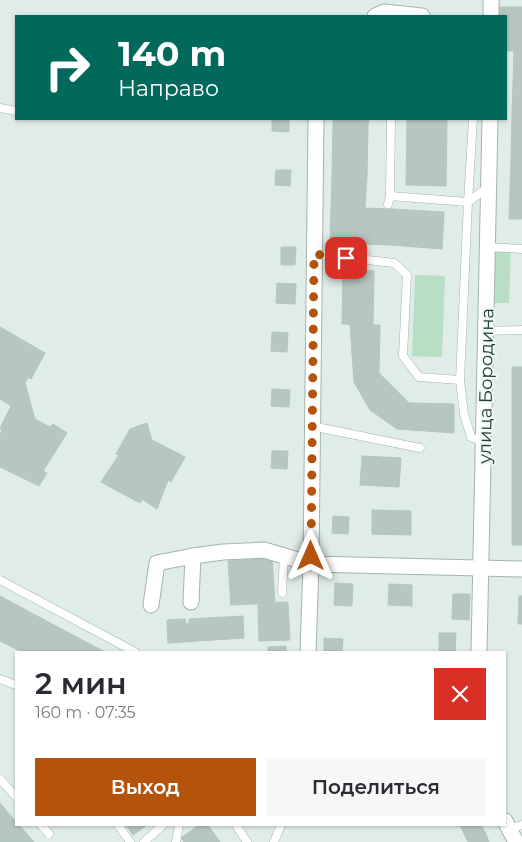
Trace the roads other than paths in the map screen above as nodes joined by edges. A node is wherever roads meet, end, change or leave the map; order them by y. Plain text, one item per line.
1 (491, 0) edge
2 (377, 15) edge
3 (412, 15) edge
4 (491, 15) edge
5 (0, 108) edge
6 (15, 111) edge
7 (316, 120) edge
8 (391, 120) edge
9 (473, 120) edge
10 (490, 120) edge
11 (489, 186) junction
12 (390, 196) junction
13 (468, 202) junction
14 (388, 204) dead end
15 (488, 247) junction
16 (522, 249) edge
17 (314, 254) junction
18 (522, 330) edge
19 (486, 331) junction
20 (460, 380) junction
21 (311, 426) junction
22 (485, 442) junction
23 (420, 448) dead end
24 (193, 556) junction
25 (284, 556) junction
26 (311, 564) junction
27 (482, 569) junction
28 (522, 569) edge
29 (0, 580) edge
30 (282, 593) dead end
31 (191, 602) dead end
32 (151, 605) dead end
33 (132, 651) edge
34 (308, 651) edge
35 (479, 651) edge
36 (0, 679) edge
37 (15, 685) edge
38 (0, 779) edge
39 (15, 796) edge
40 (42, 826) edge
41 (119, 826) edge
42 (162, 826) edge
43 (179, 826) edge
44 (237, 826) edge
45 (281, 826) edge
46 (49, 834) dead end
47 (130, 842) edge
48 (144, 842) edge
49 (176, 842) edge
50 (247, 842) edge
51 (274, 842) edge

1 - 4 street
2 - 3 street
5 - 6 lane
7 - 17 street
8 - 12 lane
9 - 13 lane
10 - 11 street, улица Бородина
11 - 13 lane
11 - 15 street, улица Бородина
12 - 13 lane
12 - 14 lane
13 - 20 lane
15 - 16 lane
15 - 19 street, улица Бородина
17 - 20 lane
17 - 21 street
18 - 19 lane
19 - 22 street, улица Бородина
20 - 22 lane
21 - 23 lane
21 - 26 street
22 - 27 street, улица Бородина
24 - 25 street
24 - 31 street
24 - 32 street
25 - 26 street
25 - 30 lane
26 - 27 street
26 - 34 street
27 - 28 street
27 - 35 street, улица Бородина
29 - 33 lane
36 - 37 lane
38 - 39 lane
40 - 46 lane
41 - 47 lane
42 - 48 lane
43 - 49 lane
44 - 50 lane
45 - 51 lane

